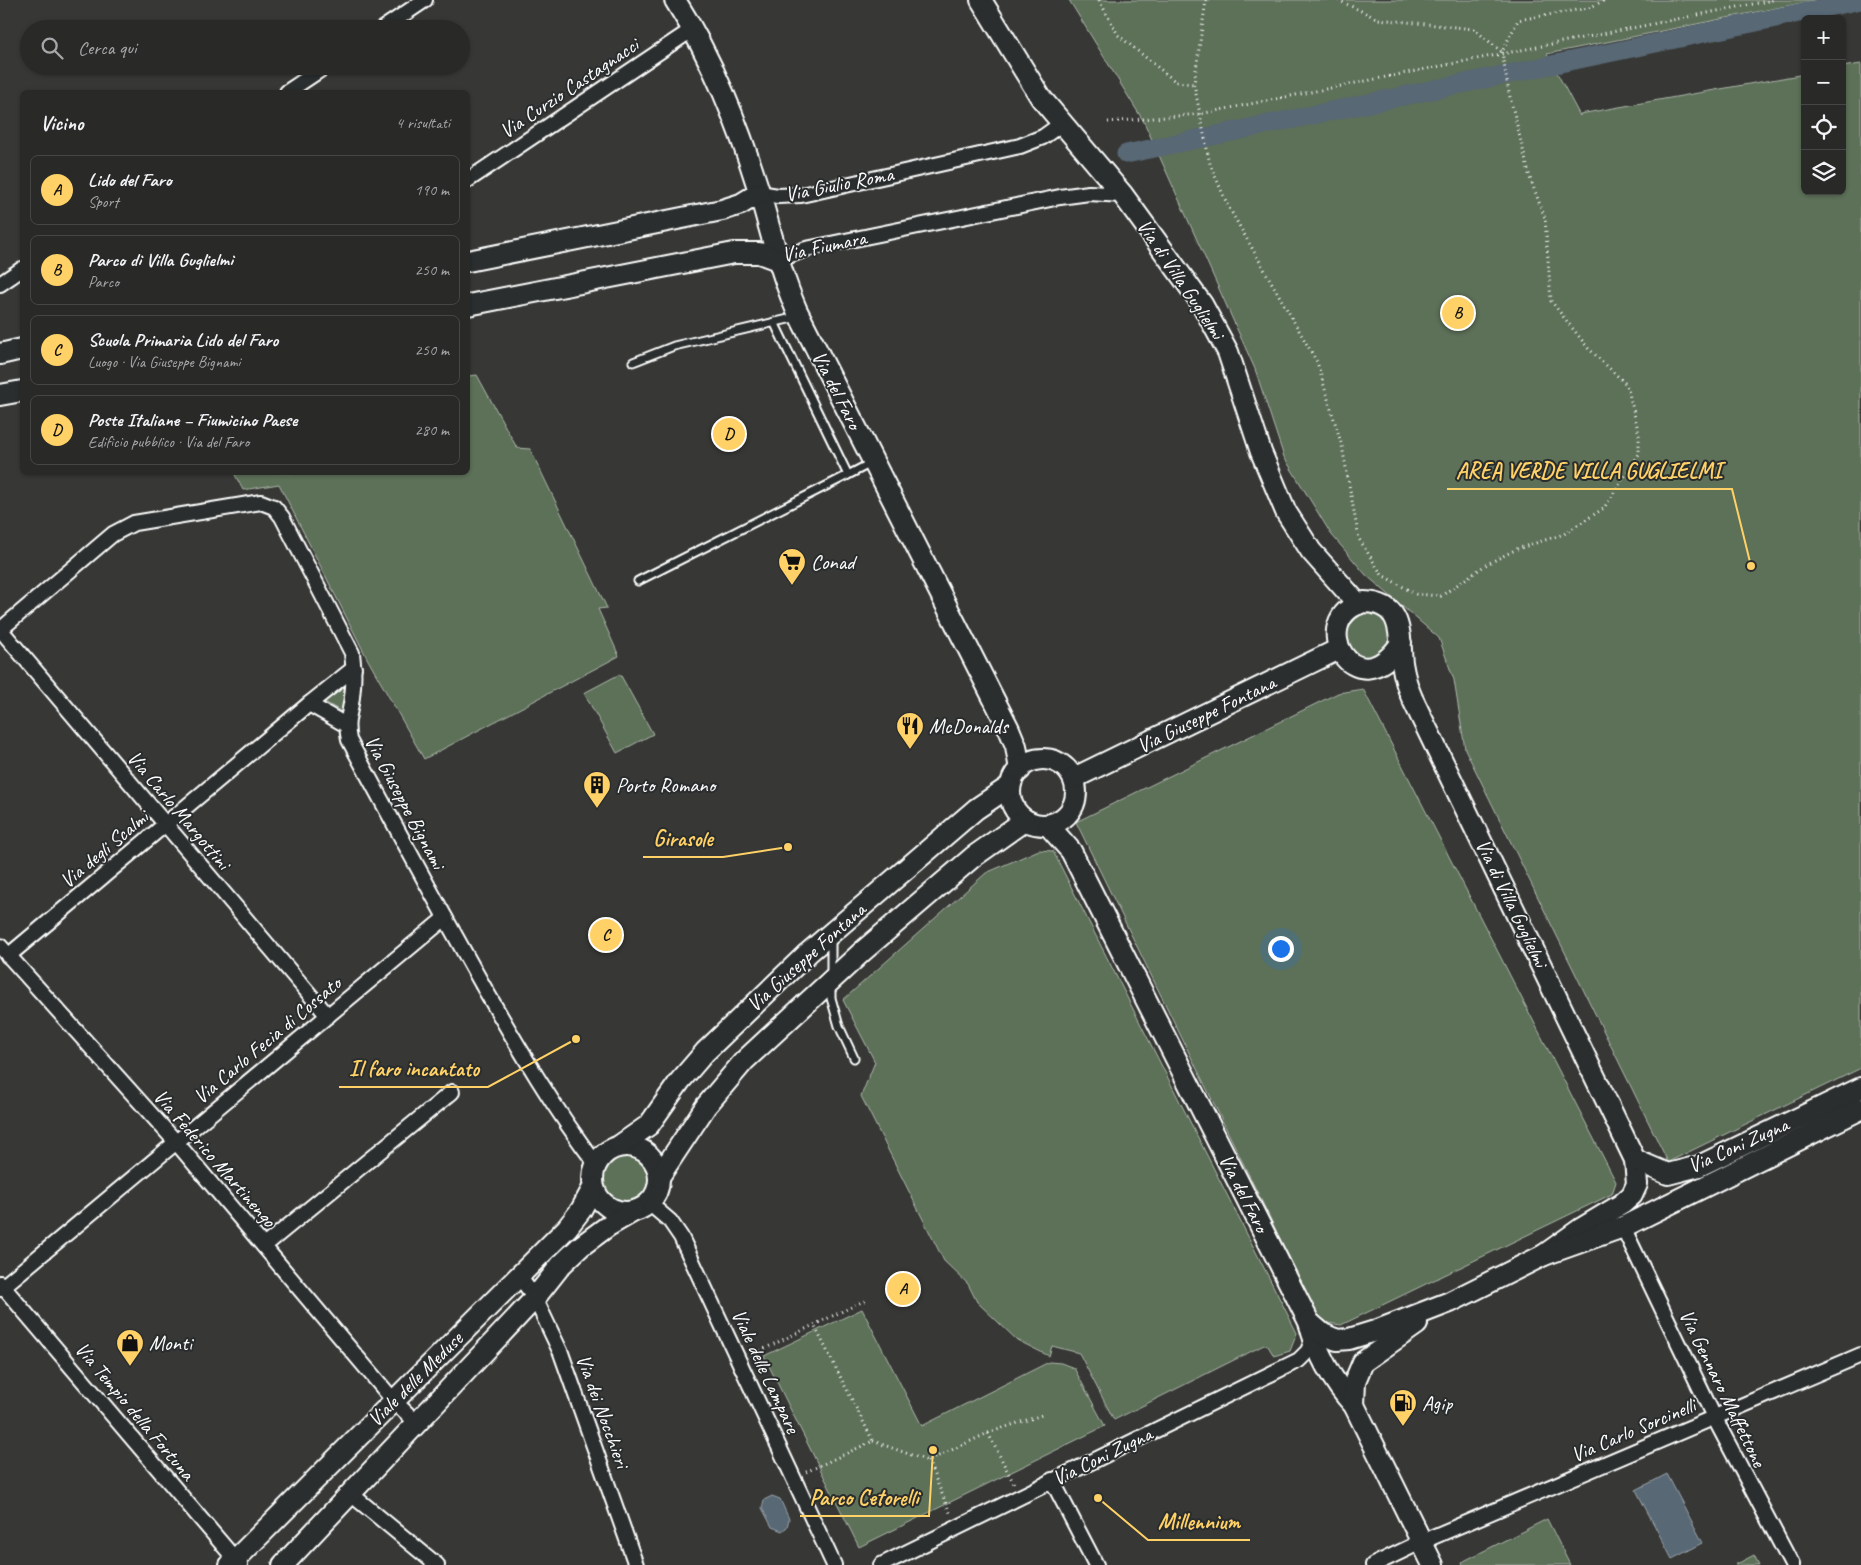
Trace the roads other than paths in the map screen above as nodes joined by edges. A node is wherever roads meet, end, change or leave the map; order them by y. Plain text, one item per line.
1 (425, 0) edge
2 (675, 0) edge
3 (981, 0) edge
4 (395, 20) edge
5 (693, 29) junction
6 (312, 75) edge
7 (290, 90) edge
8 (1061, 124) junction
9 (470, 179) edge
10 (759, 193) junction
11 (1123, 194) junction
12 (778, 260) junction
13 (470, 261) edge
14 (20, 270) edge
15 (0, 284) edge
16 (470, 305) edge
17 (800, 316) junction
18 (774, 322) junction
19 (20, 349) edge
20 (0, 354) edge
21 (633, 362) dead end
22 (20, 391) edge
23 (0, 395) edge
24 (873, 462) junction
25 (848, 474) junction
26 (638, 581) dead end
27 (1358, 604) junction
28 (0, 629) edge
29 (1401, 643) junction
30 (1339, 649) junction
31 (354, 668) junction
32 (309, 704) junction
33 (346, 725) junction
34 (1015, 778) junction
35 (1074, 778) junction
36 (1024, 821) junction
37 (164, 824) junction
38 (1048, 825) junction
39 (445, 918) junction
40 (831, 932) junction
41 (4, 951) edge
42 (830, 980) junction
43 (328, 1016) junction
44 (854, 1058) dead end
45 (1861, 1088) edge
46 (452, 1092) dead end
47 (1861, 1109) edge
48 (176, 1142) junction
49 (620, 1146) junction
50 (1635, 1160) junction
51 (596, 1164) junction
52 (659, 1177) junction
53 (594, 1188) junction
54 (642, 1207) junction
55 (1623, 1227) junction
56 (264, 1246) junction
57 (1544, 1255) junction
58 (519, 1276) junction
59 (1, 1286) edge
60 (535, 1298) junction
61 (1450, 1302) junction
62 (1311, 1330) junction
63 (1861, 1355) edge
64 (394, 1401) junction
65 (1354, 1405) junction
66 (1714, 1417) junction
67 (417, 1423) junction
68 (1052, 1480) junction
69 (351, 1494) junction
70 (1421, 1542) junction
71 (235, 1563) edge
72 (283, 1565) edge
73 (437, 1565) edge
74 (636, 1565) edge
75 (834, 1565) edge
76 (881, 1565) edge
77 (1096, 1565) edge
78 (1373, 1565) edge
79 (1433, 1565) edge
80 (1792, 1565) edge

1 - 4 street
2 - 5 street, Via del Faro
3 - 8 street, Via di Villa Guglielmi
5 - 9 street, Via Curzio Castagnacci
5 - 10 street, Via del Faro
6 - 7 street
8 - 10 street, Via Giulio Roma
8 - 11 street, Via di Villa Guglielmi
10 - 12 street, Via del Faro
10 - 13 street, Via Giulio Roma
11 - 12 street, Via Fiumara
11 - 27 street, Via di Villa Guglielmi
12 - 16 street, Via Fiumara
12 - 17 street, Via del Faro
14 - 15 street
17 - 18 lane
17 - 24 street, Via del Faro
18 - 21 lane
18 - 25 lane
19 - 20 street
22 - 23 street
24 - 25 lane
24 - 34 street, Via del Faro
25 - 26 lane
27 - 29 street
27 - 30 street
28 - 31 street, Via Giuseppe Bignami
28 - 37 street, Via Carlo Margottini
29 - 30 street
29 - 50 street, Via di Villa Guglielmi
30 - 35 street, Via Giuseppe Fontana
31 - 32 street, Via degli Scalmi
31 - 33 street, Via Giuseppe Bignami
32 - 33 street
32 - 37 street, Via degli Scalmi
33 - 39 street, Via Giuseppe Bignami
34 - 35 street
34 - 36 street
34 - 40 street, Via Giuseppe Fontana
35 - 38 street
36 - 38 street
36 - 42 street, Via Giuseppe Fontana
37 - 41 street, Via degli Scalmi
37 - 43 street, Via Carlo Margottini
38 - 62 street, Via del Faro
39 - 43 street, Via Carlo Fecia di Cossato
39 - 51 street, Via Giuseppe Bignami
40 - 42 lane
40 - 49 street, Via Giuseppe Fontana
41 - 48 street, Via Federico Martinengo
42 - 44 lane
42 - 52 street, Via Giuseppe Fontana
43 - 48 street, Via Carlo Fecia di Cossato
45 - 50 street, Via Coni Zugna
46 - 56 street
47 - 55 street, Via Coni Zugna
48 - 56 street, Via Federico Martinengo
48 - 59 street, Via Carlo Fecia di Cossato
49 - 51 street
49 - 52 street
50 - 57 street, Via Coni Zugna
51 - 53 street
52 - 54 street
53 - 54 street
53 - 58 street, Viale delle Meduse
54 - 60 street, Viale delle Meduse
54 - 75 street, Viale delle Lampare
55 - 57 street, Via Coni Zugna
55 - 66 street, Via Gennaro Maffettone
56 - 64 street, Via Federico Martinengo
57 - 61 street, Via Coni Zugna
58 - 60 street, Via dei Nocchieri
58 - 64 street, Viale delle Meduse
59 - 71 street, Via Tempio della Fortuna
60 - 67 street, Viale delle Meduse
60 - 74 street, Via dei Nocchieri
61 - 62 street, Via Coni Zugna
61 - 65 street, Via Coni Zugna
62 - 65 street, Via del Faro
62 - 68 street, Via Coni Zugna
63 - 66 street, Via Carlo Sorcinelli
64 - 67 street, Via Federico Martinengo
64 - 71 street, Viale delle Meduse
65 - 70 street, Via del Faro
66 - 70 street, Via Carlo Sorcinelli
66 - 80 street, Via Gennaro Maffettone
67 - 69 street, Viale delle Meduse
68 - 76 street, Via Coni Zugna
68 - 77 street
69 - 72 street, Viale delle Meduse
69 - 73 street
70 - 78 street, Via Carlo Sorcinelli
70 - 79 street, Via del Faro

